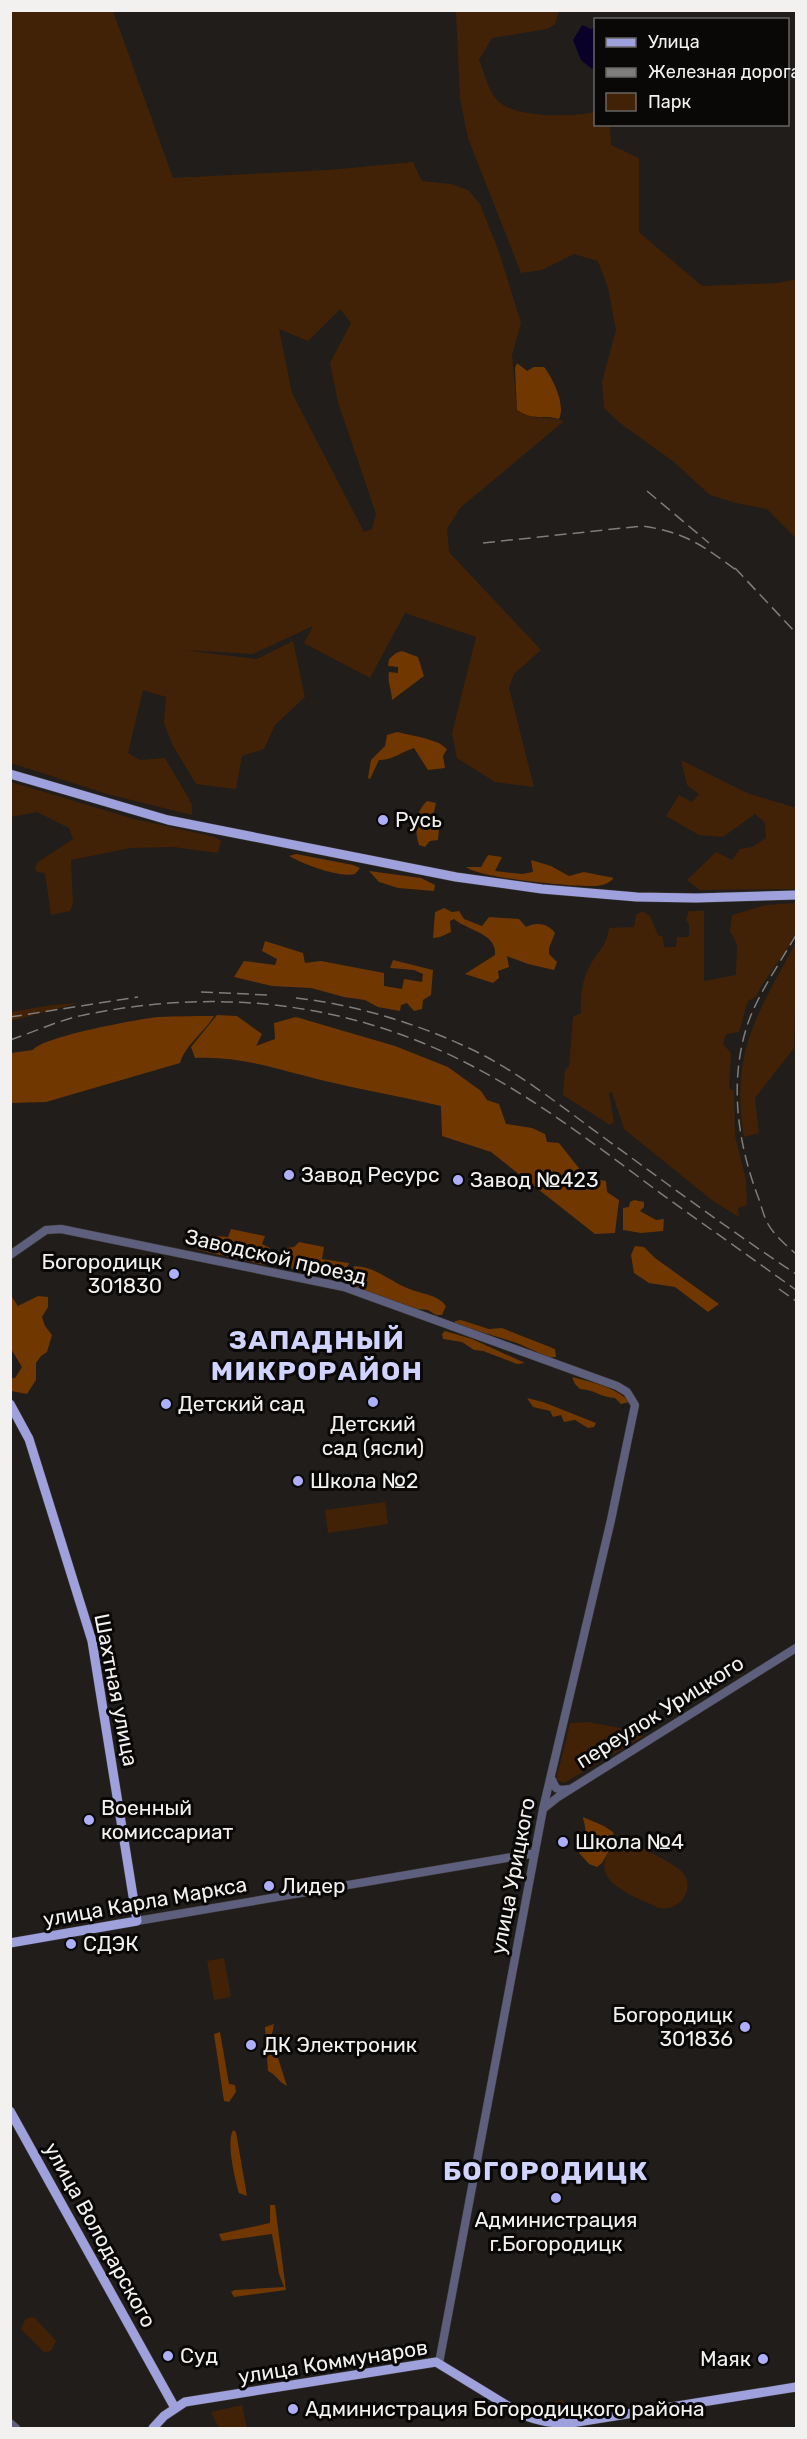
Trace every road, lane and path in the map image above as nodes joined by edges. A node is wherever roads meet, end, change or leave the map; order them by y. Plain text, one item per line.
1 (10, 774) edge
2 (796, 896) edge
3 (10, 1255) edge
4 (633, 1399) joint
5 (10, 1404) edge
6 (796, 1648) edge
7 (551, 1778) junction
8 (571, 1789) junction
9 (543, 1809) junction
10 (534, 1855) junction
11 (137, 1921) junction
12 (10, 1943) edge
13 (10, 2111) edge
14 (439, 2363) junction
15 (796, 2387) edge
16 (175, 2408) junction
17 (10, 2423) edge
18 (16, 2428) edge
19 (153, 2428) edge

1 - 2 main road
3 - 4 street, Заводской проезд
4 - 7 street, улица Урицкого
5 - 11 main road, Шахтная улица
6 - 8 street, переулок Урицкого
7 - 8 street
7 - 9 street, улица Урицкого
8 - 9 street, переулок Урицкого
9 - 10 street, улица Урицкого
10 - 11 street, улица Карла Маркса
10 - 14 street, улица Урицкого
11 - 12 main road, улица Карла Маркса
13 - 16 main road, улица Володарского
14 - 15 main road, улица Коммунаров
14 - 16 main road, улица Коммунаров
16 - 19 main road, улица Коммунаров
17 - 18 street

